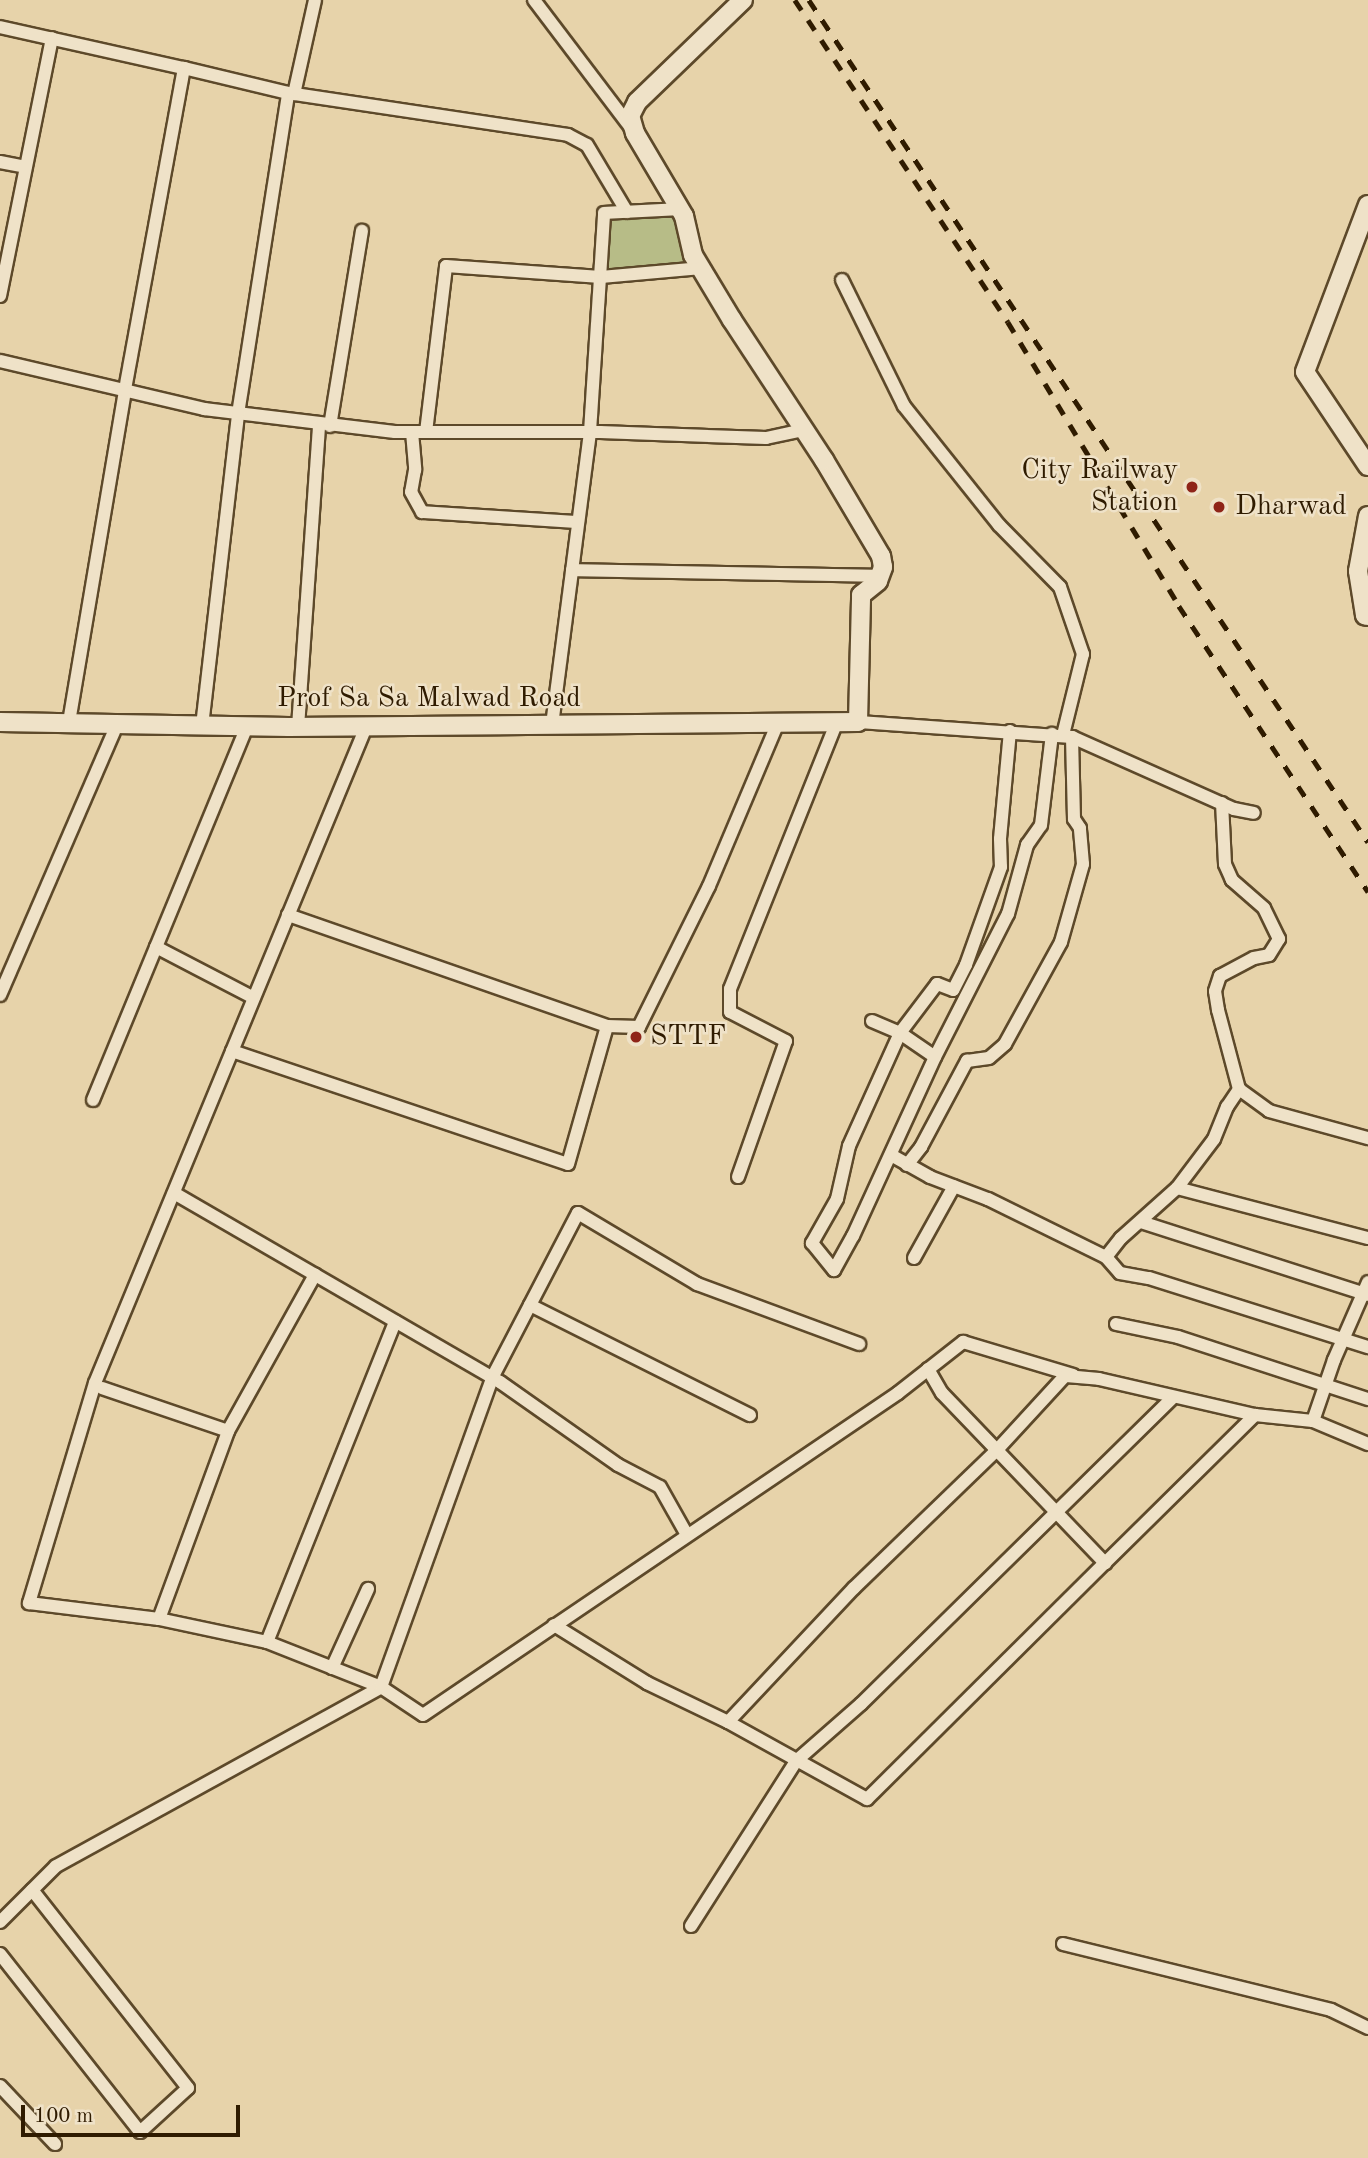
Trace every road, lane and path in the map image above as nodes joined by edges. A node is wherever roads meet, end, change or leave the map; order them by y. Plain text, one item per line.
1 (314, 0) edge
2 (534, 0) edge
3 (743, 0) edge
4 (0, 27) edge
5 (52, 38) junction
6 (184, 68) junction
7 (291, 94) junction
8 (635, 133) junction
9 (0, 162) edge
10 (26, 167) junction
11 (1368, 205) edge
12 (680, 209) junction
13 (627, 212) junction
14 (362, 231) dead end
15 (702, 268) junction
16 (601, 277) junction
17 (842, 280) dead end
18 (0, 296) edge
19 (0, 361) edge
20 (125, 391) junction
21 (238, 414) junction
22 (324, 426) junction
23 (805, 430) junction
24 (412, 432) junction
25 (426, 432) junction
26 (590, 432) junction
27 (1368, 466) edge
28 (1368, 516) edge
29 (578, 522) junction
30 (572, 570) junction
31 (880, 576) junction
32 (1368, 616) edge
33 (0, 722) edge
34 (837, 722) junction
35 (858, 722) junction
36 (69, 723) junction
37 (778, 723) junction
38 (117, 724) junction
39 (552, 725) junction
40 (202, 726) junction
41 (247, 726) junction
42 (366, 726) junction
43 (299, 727) junction
44 (1010, 731) junction
45 (1063, 735) junction
46 (1222, 803) junction
47 (1254, 813) dead end
48 (288, 915) junction
49 (156, 947) junction
50 (0, 995) edge
51 (254, 998) junction
52 (872, 1021) dead end
53 (607, 1026) junction
54 (900, 1033) junction
55 (232, 1051) junction
56 (935, 1057) junction
57 (1239, 1090) junction
58 (93, 1100) dead end
59 (1368, 1138) edge
60 (891, 1154) junction
61 (907, 1165) junction
62 (738, 1177) dead end
63 (954, 1186) junction
64 (1177, 1188) junction
65 (174, 1193) junction
66 (1141, 1222) junction
67 (1368, 1238) edge
68 (1106, 1257) junction
69 (914, 1258) dead end
70 (315, 1275) junction
71 (1366, 1290) edge
72 (530, 1305) junction
73 (396, 1322) junction
74 (1116, 1324) dead end
75 (1343, 1339) junction
76 (859, 1344) dead end
77 (1368, 1347) edge
78 (928, 1369) junction
79 (1065, 1376) junction
80 (492, 1378) junction
81 (1325, 1387) junction
82 (102, 1388) dead end
83 (1172, 1398) junction
84 (1368, 1399) edge
85 (750, 1415) dead end
86 (1255, 1415) junction
87 (1313, 1421) junction
88 (228, 1431) junction
89 (1368, 1444) edge
90 (996, 1451) junction
91 (1056, 1513) junction
92 (687, 1535) junction
93 (1105, 1563) junction
94 (368, 1589) dead end
95 (159, 1619) junction
96 (554, 1625) junction
97 (267, 1642) junction
98 (332, 1668) junction
99 (381, 1687) junction
100 (728, 1722) junction
101 (796, 1761) junction
102 (32, 1890) junction
103 (0, 1922) edge
104 (691, 1926) dead end
105 (1063, 1944) dead end
106 (0, 1954) edge
107 (1368, 2028) edge
108 (0, 2086) edge
109 (55, 2144) dead end

1 - 7 street
2 - 8 street
3 - 8 street
4 - 5 street
5 - 6 street
5 - 10 street
6 - 7 street
6 - 20 street
7 - 13 street
7 - 21 street
8 - 12 street
9 - 10 street
10 - 18 street
11 - 27 street
12 - 13 street
12 - 15 street
13 - 16 street
14 - 22 street
15 - 16 street
15 - 23 street
16 - 25 street
16 - 26 street
17 - 45 street
19 - 20 street
20 - 21 street
20 - 36 street
21 - 22 street
21 - 40 street
22 - 24 street
22 - 43 street
23 - 26 street
23 - 31 street
24 - 25 street
24 - 29 street
25 - 26 street
26 - 29 street
28 - 32 street
29 - 30 street
30 - 31 street
30 - 39 street
31 - 35 street
33 - 36 street, Prof Sa Sa Malwad Road
34 - 35 street, Prof Sa Sa Malwad Road
34 - 37 street, Prof Sa Sa Malwad Road
34 - 62 street
35 - 44 street
36 - 38 street, Prof Sa Sa Malwad Road
37 - 39 street, Prof Sa Sa Malwad Road
37 - 53 street
38 - 40 street, Prof Sa Sa Malwad Road
38 - 50 street
39 - 42 street, Prof Sa Sa Malwad Road
40 - 41 street, Prof Sa Sa Malwad Road
41 - 43 street, Prof Sa Sa Malwad Road
41 - 49 street
42 - 43 street, Prof Sa Sa Malwad Road
42 - 48 street
44 - 45 street
44 - 54 street
45 - 46 street
45 - 56 street
45 - 61 street
46 - 47 street
46 - 57 street
48 - 51 street
48 - 53 street
49 - 51 street
49 - 58 street
51 - 55 street
52 - 54 street
53 - 55 street
54 - 56 street
54 - 60 street
55 - 65 street
56 - 60 street
57 - 59 street
57 - 64 street
60 - 61 street
61 - 63 street
63 - 68 street
63 - 69 street
64 - 66 street
64 - 67 street
65 - 70 street
65 - 95 street
66 - 68 street
66 - 71 street
68 - 75 street
70 - 73 street
70 - 88 street
71 - 75 street
72 - 76 street
72 - 80 street
72 - 85 street
73 - 80 street
73 - 97 street
74 - 81 street
75 - 77 street
75 - 81 street
78 - 79 street
78 - 90 street
78 - 92 street
79 - 83 street
79 - 90 street
80 - 92 street
80 - 99 street
81 - 84 street
81 - 87 street
82 - 88 street
83 - 86 street
83 - 91 street
86 - 87 street
86 - 93 street
87 - 89 street
88 - 95 street
90 - 91 street
90 - 100 street
91 - 93 street
91 - 101 street
92 - 96 street
93 - 101 street
94 - 98 street
95 - 97 street
96 - 99 street
96 - 100 street
97 - 98 street
98 - 99 street
99 - 102 street
100 - 101 street
101 - 104 street
102 - 103 street
102 - 106 street
105 - 107 street
108 - 109 street

